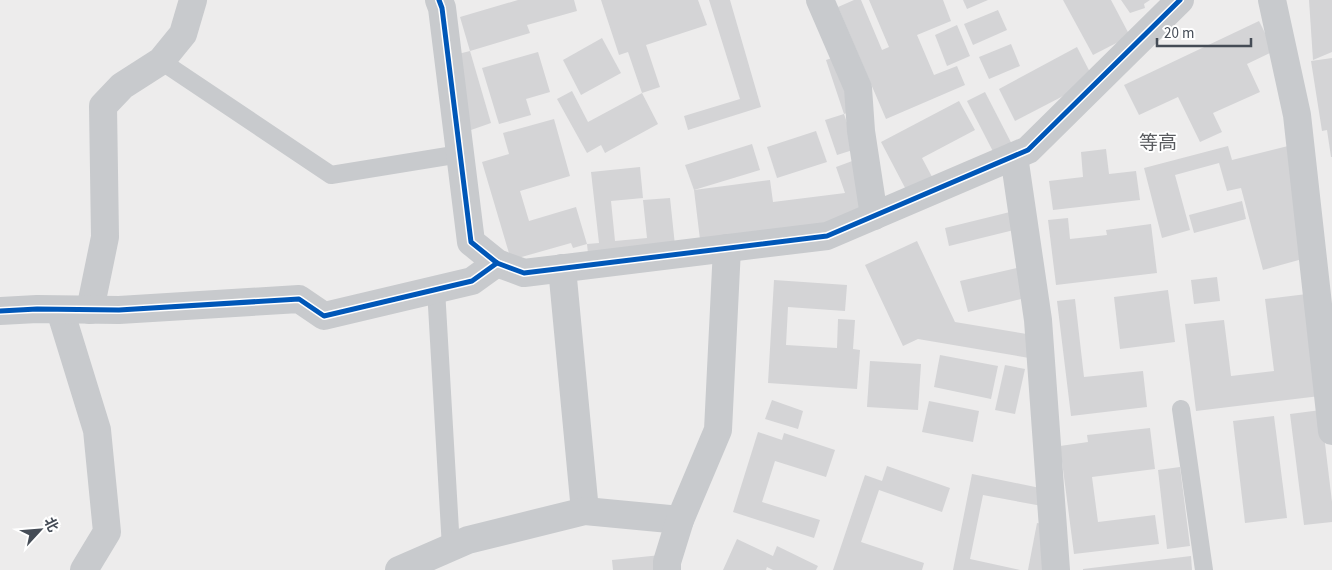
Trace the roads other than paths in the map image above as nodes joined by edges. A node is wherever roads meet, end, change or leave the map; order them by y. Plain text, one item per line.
1 (193, 0) edge
2 (439, 0) edge
3 (820, 0) edge
4 (1180, 0) edge
5 (1272, 0) edge
6 (161, 61) junction
7 (460, 154) junction
8 (1014, 156) junction
9 (874, 216) junction
10 (1321, 227) edge
11 (727, 248) junction
12 (497, 263) junction
13 (562, 268) junction
14 (436, 290) junction
15 (60, 310) junction
16 (90, 310) junction
17 (0, 311) edge
18 (1181, 410) dead end
19 (1332, 430) edge
20 (585, 511) junction
21 (680, 520) junction
22 (451, 548) junction
23 (84, 570) edge
24 (399, 570) edge
25 (667, 570) edge
26 (1056, 570) edge
27 (1204, 570) edge

1 - 6 street
2 - 7 street
3 - 9 street
4 - 8 street
5 - 10 street
6 - 7 lane
6 - 16 street
7 - 12 street
8 - 9 street
8 - 26 street
9 - 11 street
10 - 19 street
11 - 13 street
11 - 21 street
12 - 13 street
12 - 14 street
13 - 20 street
14 - 16 street
14 - 22 lane
15 - 16 street
15 - 17 street
15 - 23 street
18 - 27 lane
20 - 21 street
20 - 22 street
21 - 25 street
22 - 24 street

